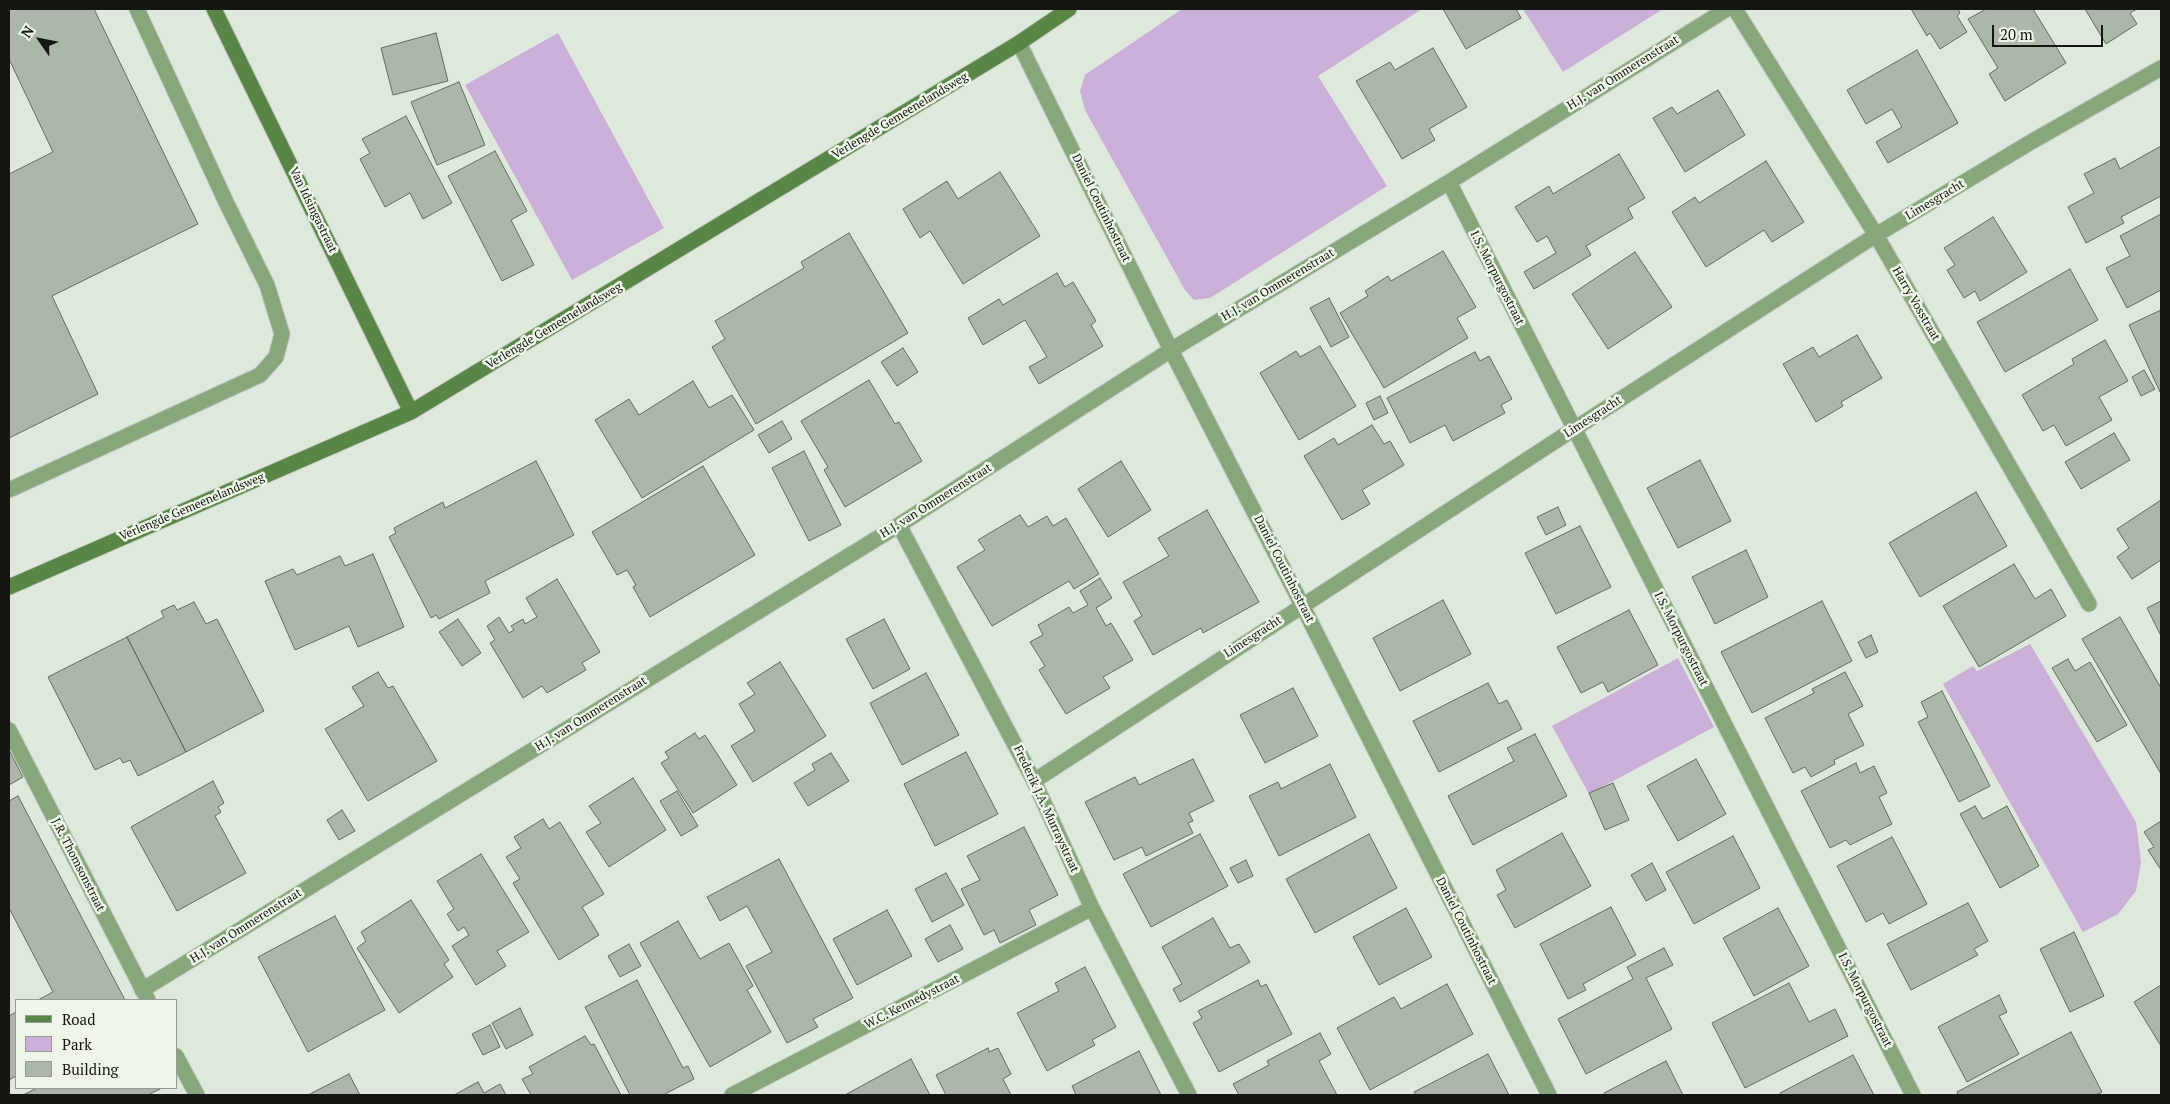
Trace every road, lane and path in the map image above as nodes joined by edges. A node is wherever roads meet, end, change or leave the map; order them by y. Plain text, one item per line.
1 (137, 9) edge
2 (214, 9) edge
3 (1069, 9) edge
4 (1727, 9) edge
5 (1736, 9) edge
6 (1019, 43) junction
7 (2161, 68) edge
8 (1449, 182) junction
9 (1876, 235) junction
10 (1171, 350) junction
11 (411, 412) junction
12 (1574, 429) junction
13 (9, 490) edge
14 (899, 525) junction
15 (9, 587) edge
16 (2089, 604) dead end
17 (1302, 605) junction
18 (9, 730) edge
19 (1034, 781) junction
20 (1092, 908) junction
21 (145, 995) edge
22 (178, 1060) edge
23 (196, 1095) edge
24 (732, 1095) edge
25 (1189, 1095) edge
26 (1549, 1095) edge
27 (1913, 1095) edge

1 - 13 street
2 - 11 main road, Van Idsingastraat
3 - 6 main road, Verlengde Gemeenelandsweg
4 - 8 street, H.J. van Ommerenstraat
5 - 9 street, Harry Vosstraat
6 - 10 street, Daniel Coutinhostraat
6 - 11 main road, Verlengde Gemeenelandsweg
7 - 9 street, Limesgracht
8 - 10 street, H.J. van Ommerenstraat
8 - 12 street, I.S. Morpurgostraat
9 - 12 street, Limesgracht
9 - 16 street, Harry Vosstraat
10 - 14 street, H.J. van Ommerenstraat
10 - 17 street, Daniel Coutinhostraat
11 - 15 main road, Verlengde Gemeenelandsweg
12 - 17 street, Limesgracht
12 - 27 street, I.S. Morpurgostraat
14 - 19 street, Frederik J.A. Murraystraat
14 - 21 street, H.J. van Ommerenstraat
17 - 19 street, Limesgracht
17 - 26 street, Daniel Coutinhostraat
18 - 21 street, J.R. Thomsonstraat
19 - 20 street, Frederik J.A. Murraystraat
20 - 24 street, W.C. Kennedystraat
20 - 25 street, Frederik J.A. Murraystraat
22 - 23 street

